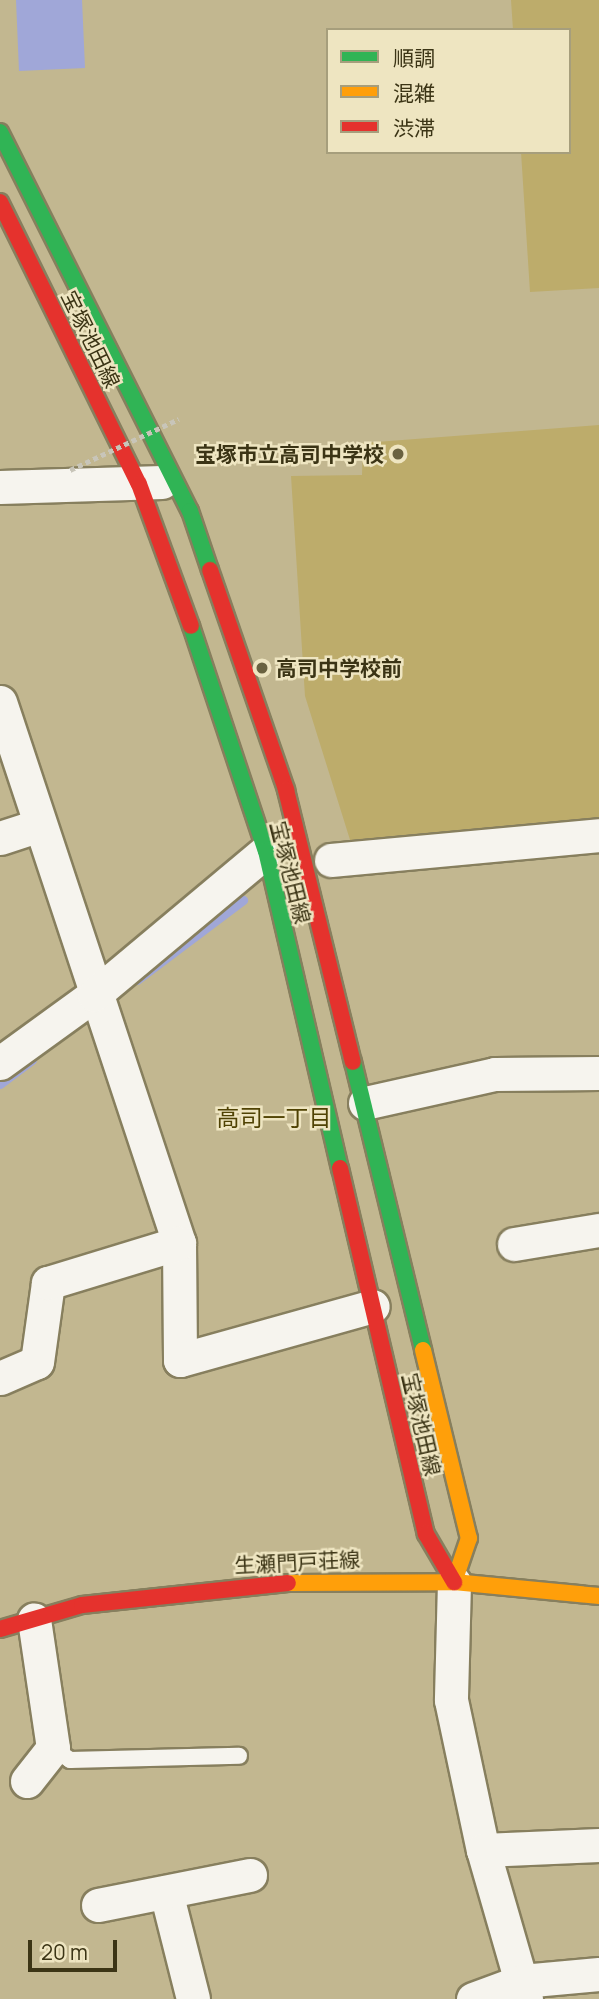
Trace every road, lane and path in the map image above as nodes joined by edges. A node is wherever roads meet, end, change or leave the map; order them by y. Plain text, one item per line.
1 (0, 132) edge
2 (0, 202) edge
3 (179, 419) dead end
4 (70, 470) dead end
5 (176, 480) junction
6 (139, 484) junction
7 (0, 491) edge
8 (0, 702) edge
9 (38, 826) junction
10 (599, 835) edge
11 (0, 838) edge
12 (266, 851) junction
13 (331, 860) dead end
14 (94, 995) junction
15 (0, 1063) edge
16 (599, 1073) edge
17 (365, 1103) junction
18 (599, 1230) edge
19 (179, 1243) junction
20 (514, 1244) dead end
21 (373, 1306) junction
22 (0, 1378) edge
23 (454, 1582) junction
24 (599, 1596) edge
25 (34, 1619) junction
26 (0, 1629) edge
27 (53, 1748) junction
28 (239, 1756) dead end
29 (27, 1781) dead end
30 (599, 1845) edge
31 (483, 1850) junction
32 (250, 1875) dead end
33 (166, 1892) junction
34 (98, 1905) dead end
35 (599, 1974) edge
36 (524, 1990) edge
37 (192, 1999) edge
38 (473, 1999) edge

1 - 5 street
2 - 6 street, 宝塚池田線
3 - 4 path, bridge
5 - 6 street
5 - 17 street
6 - 7 street
6 - 12 street, 宝塚池田線
8 - 9 street
9 - 11 street
9 - 14 street
10 - 13 street
12 - 14 street
12 - 21 street, 宝塚池田線
14 - 15 street
14 - 19 street
16 - 17 street
17 - 23 street
18 - 20 street
19 - 21 street
19 - 22 street
21 - 23 street, 宝塚池田線
23 - 24 street, 生瀬門戸荘線
23 - 25 street, 生瀬門戸荘線
23 - 31 street
25 - 26 street, 生瀬門戸荘線
25 - 27 street
27 - 28 lane
27 - 29 street
30 - 31 street
31 - 36 street
32 - 33 street
33 - 34 street
33 - 37 street
35 - 36 street
36 - 38 street

